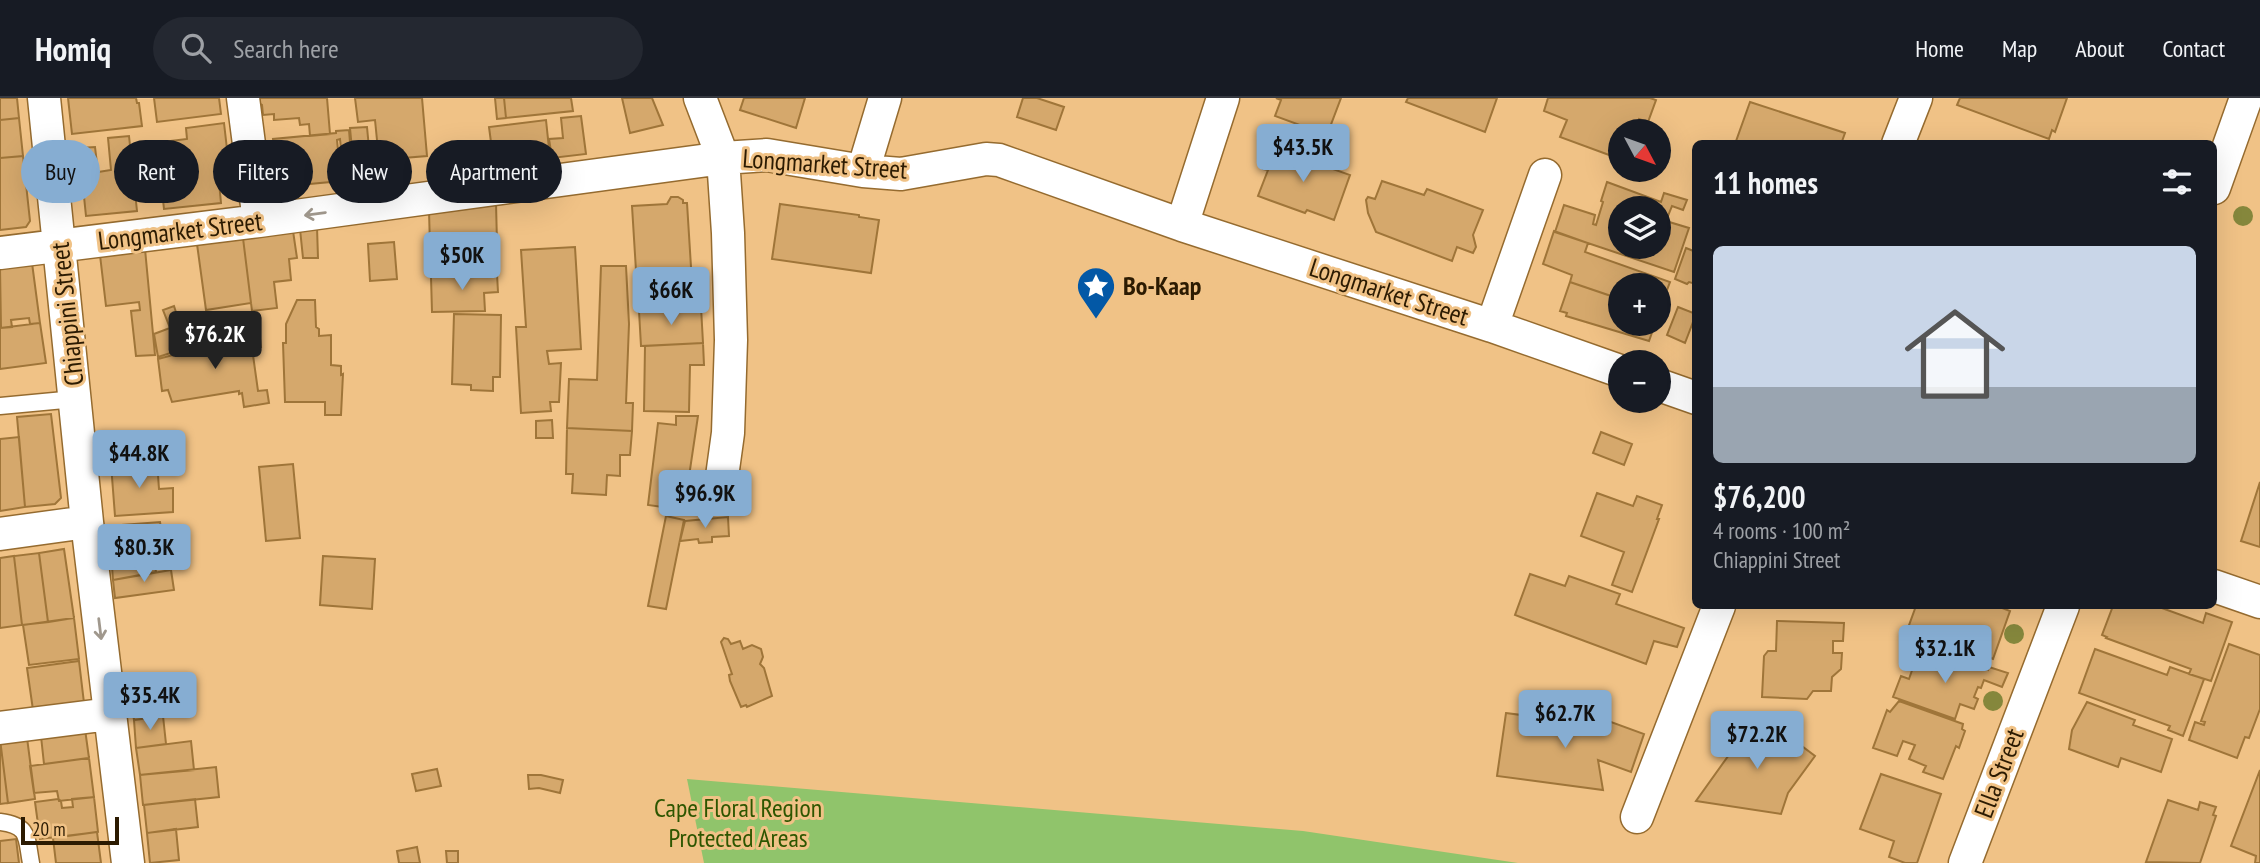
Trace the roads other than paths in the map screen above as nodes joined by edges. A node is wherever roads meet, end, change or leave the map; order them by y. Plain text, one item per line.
1 (44, 98) edge
2 (243, 98) edge
3 (700, 98) edge
4 (885, 98) edge
5 (1223, 98) edge
6 (1916, 98) edge
7 (2246, 98) edge
8 (1900, 140) edge
9 (723, 158) junction
10 (863, 171) junction
11 (1545, 175) dead end
12 (2217, 180) edge
13 (259, 221) junction
14 (1182, 225) junction
15 (60, 246) junction
16 (0, 253) edge
17 (1492, 326) junction
18 (1608, 367) edge
19 (1671, 389) edge
20 (1692, 397) edge
21 (75, 399) junction
22 (0, 406) edge
23 (720, 491) dead end
24 (87, 522) junction
25 (0, 534) edge
26 (2217, 587) edge
27 (2260, 602) edge
28 (1717, 609) edge
29 (2062, 609) edge
30 (110, 714) junction
31 (0, 728) edge
32 (1637, 817) dead end
33 (0, 821) edge
34 (31, 863) edge
35 (128, 863) edge
36 (1965, 863) edge

1 - 15 street, Chiappini Street
2 - 13 street
3 - 9 street
4 - 10 street
5 - 14 street
6 - 8 street
7 - 12 street
9 - 10 street, Longmarket Street
9 -> 13 street, Longmarket Street
9 - 23 street
10 - 14 street, Longmarket Street
11 - 17 street
13 - 15 street, Longmarket Street
14 - 17 street, Longmarket Street
15 - 16 street, Longmarket Street
15 - 21 street, Chiappini Street
17 - 18 street, Longmarket Street
19 - 20 street
21 - 22 lane
21 - 24 street, Chiappini Street
24 - 25 street
24 -> 30 street, Chiappini Street
26 - 27 street
28 - 32 street
29 - 36 street, Ella Street
30 - 31 street
30 - 35 street, Chiappini Street
33 - 34 lane

